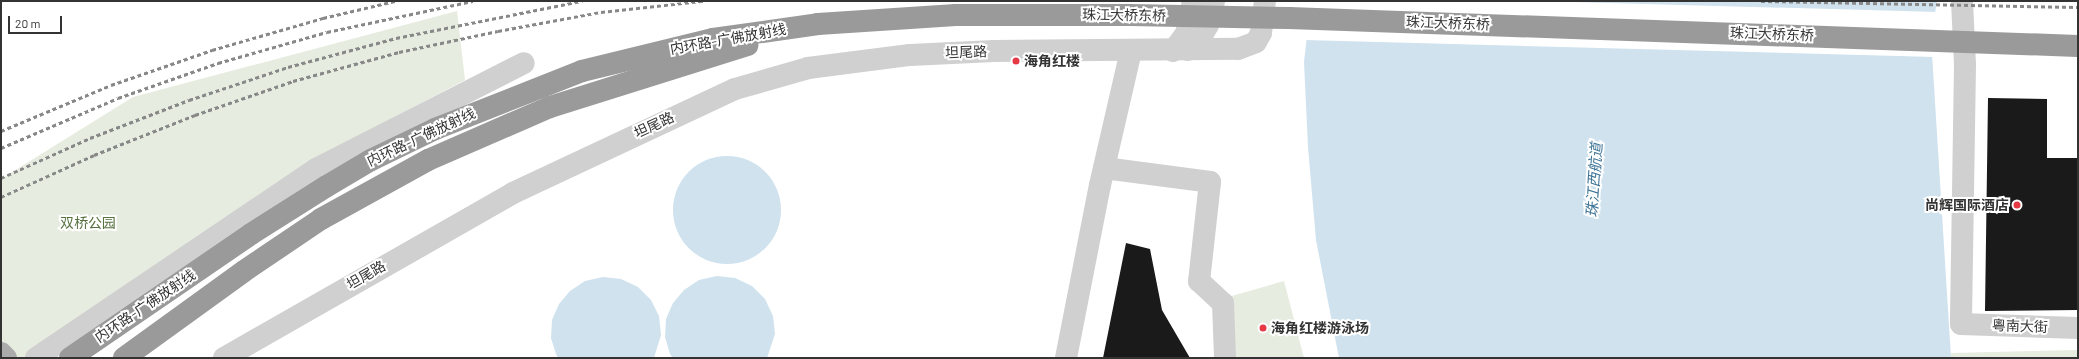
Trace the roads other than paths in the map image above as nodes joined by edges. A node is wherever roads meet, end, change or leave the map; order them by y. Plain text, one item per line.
1 (1193, 1) edge
2 (1214, 1) edge
3 (1265, 1) edge
4 (1962, 1) edge
5 (818, 24) junction
6 (2078, 42) edge
7 (2044, 44) junction
8 (2078, 46) edge
9 (1180, 50) junction
10 (1131, 51) junction
11 (524, 63) dead end
12 (1104, 168) junction
13 (2078, 328) edge
14 (1, 353) edge
15 (6, 358) edge
16 (36, 358) edge
17 (70, 358) edge
18 (124, 358) edge
19 (224, 358) edge
20 (1066, 358) edge
21 (1225, 358) edge

1 - 9 street
2 - 9 street
3 - 9 street, 坦尾路
4 - 13 street, 粵南大街
5 - 7 highway, 珠江大桥东桥, bridge
5 - 17 highway, 内环路-广佛放射线
5 - 18 highway
6 - 7 highway, bridge
7 - 8 highway, 珠江大桥东桥, bridge
9 - 10 street, 坦尾路
10 - 12 street
10 - 19 street, 坦尾路
11 - 16 street
12 - 20 street
12 - 21 street
14 - 15 main road

